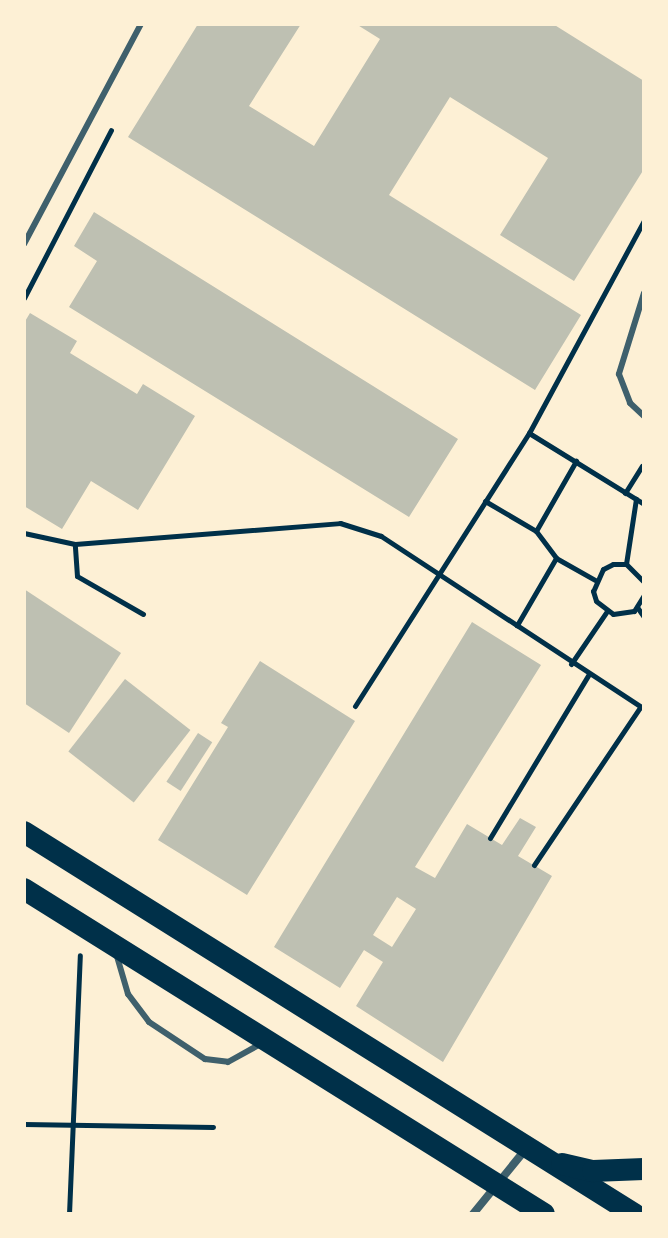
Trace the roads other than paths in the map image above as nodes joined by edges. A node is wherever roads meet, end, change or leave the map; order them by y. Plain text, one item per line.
1 (141, 24) edge
2 (24, 244) edge
3 (644, 295) edge
4 (644, 416) edge
5 (24, 832) edge
6 (24, 889) edge
7 (114, 946) junction
8 (267, 1041) junction
9 (528, 1152) junction
10 (644, 1169) edge
11 (496, 1185) junction
12 (527, 1208) edge
13 (473, 1214) edge
14 (544, 1214) edge
15 (634, 1214) edge

1 - 2 lane
3 - 4 lane
5 - 9 highway
6 - 7 highway
7 - 8 highway
7 - 8 lane
8 - 11 highway
9 - 10 highway
9 - 11 street
9 - 15 highway
11 - 12 highway
11 - 13 street
12 - 14 highway

